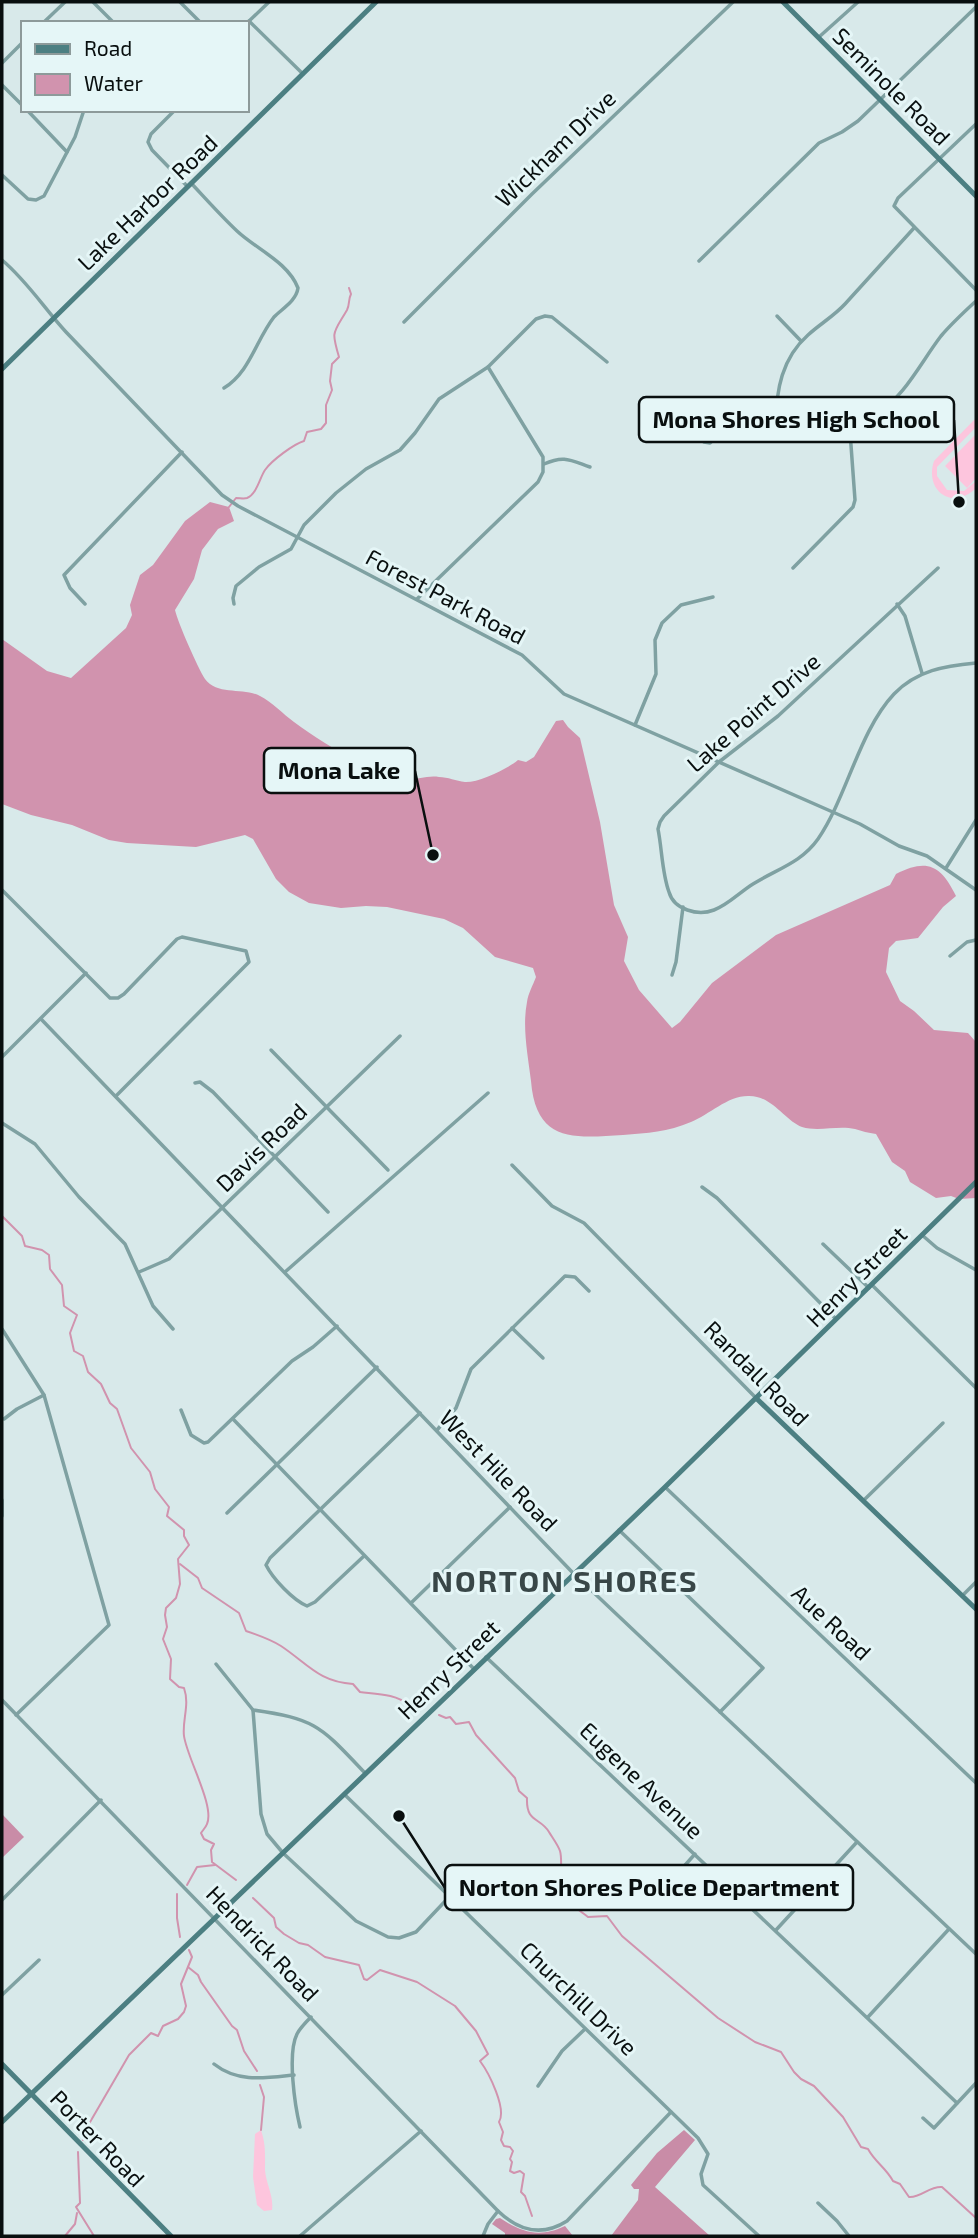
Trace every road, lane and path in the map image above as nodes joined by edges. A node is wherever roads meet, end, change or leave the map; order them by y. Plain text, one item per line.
1 (65, 2) edge
2 (93, 2) edge
3 (180, 2) edge
4 (269, 2) edge
5 (376, 2) edge
6 (733, 2) edge
7 (783, 2) edge
8 (858, 2) edge
9 (976, 7) edge
10 (45, 21) edge
11 (112, 21) edge
12 (199, 21) edge
13 (248, 22) edge
14 (819, 37) junction
15 (21, 45) edge
16 (2, 63) edge
17 (303, 74) junction
18 (2, 85) edge
19 (880, 99) junction
20 (21, 104) edge
21 (29, 112) edge
22 (83, 112) edge
23 (173, 112) edge
24 (976, 124) edge
25 (67, 152) junction
26 (939, 159) junction
27 (2, 175) edge
28 (189, 185) junction
29 (976, 195) edge
30 (914, 228) junction
31 (2, 260) edge
32 (699, 261) dead end
33 (976, 290) edge
34 (976, 301) edge
35 (776, 316) dead end
36 (53, 318) junction
37 (404, 322) dead end
38 (801, 341) junction
39 (607, 362) dead end
40 (488, 367) junction
41 (2, 369) edge
42 (224, 388) dead end
43 (849, 418) junction
44 (776, 423) junction
45 (722, 432) junction
46 (181, 452) junction
47 (544, 464) junction
48 (590, 467) dead end
49 (298, 537) junction
50 (793, 568) dead end
51 (938, 568) dead end
52 (713, 597) dead end
53 (417, 599) junction
54 (85, 604) dead end
55 (234, 604) dead end
56 (897, 604) junction
57 (976, 663) edge
58 (922, 673) junction
59 (635, 725) junction
60 (719, 762) junction
61 (834, 812) junction
62 (976, 820) edge
63 (946, 868) junction
64 (2, 890) edge
65 (976, 890) edge
66 (683, 907) junction
67 (976, 940) edge
68 (950, 956) dead end
69 (86, 973) junction
70 (672, 975) dead end
71 (41, 1019) junction
72 (400, 1036) dead end
73 (271, 1050) dead end
74 (2, 1057) edge
75 (195, 1083) dead end
76 (488, 1093) dead end
77 (115, 1097) junction
78 (326, 1107) junction
79 (2, 1123) edge
80 (275, 1158) junction
81 (512, 1165) dead end
82 (388, 1171) dead end
83 (976, 1182) edge
84 (702, 1187) dead end
85 (223, 1208) junction
86 (328, 1212) dead end
87 (922, 1235) junction
88 (823, 1244) dead end
89 (976, 1270) edge
90 (139, 1272) junction
91 (285, 1273) junction
92 (870, 1287) junction
93 (589, 1291) dead end
94 (837, 1320) junction
95 (337, 1326) junction
96 (512, 1328) junction
97 (2, 1329) edge
98 (173, 1329) dead end
99 (543, 1358) dead end
100 (377, 1367) junction
101 (976, 1388) edge
102 (44, 1395) junction
103 (756, 1398) junction
104 (181, 1410) dead end
105 (420, 1413) junction
106 (4, 1419) dead end
107 (233, 1419) junction
108 (943, 1423) dead end
109 (437, 1430) junction
110 (276, 1464) junction
111 (664, 1487) junction
112 (2, 1501) edge
113 (863, 1501) junction
114 (510, 1507) junction
115 (320, 1510) junction
116 (227, 1513) dead end
117 (2, 1516) edge
118 (619, 1530) junction
119 (364, 1556) junction
120 (573, 1573) junction
121 (976, 1582) edge
122 (962, 1596) junction
123 (410, 1603) junction
124 (976, 1609) edge
125 (486, 1657) junction
126 (216, 1664) dead end
127 (474, 1669) junction
128 (2, 1700) edge
129 (253, 1710) junction
130 (720, 1712) junction
131 (16, 1715) junction
132 (365, 1773) junction
133 (976, 1783) edge
134 (344, 1794) junction
135 (101, 1800) junction
136 (857, 1842) junction
137 (283, 1853) junction
138 (695, 1854) junction
139 (678, 1885) junction
140 (450, 1896) junction
141 (2, 1900) edge
142 (215, 1918) junction
143 (949, 1929) junction
144 (776, 1930) junction
145 (976, 1954) edge
146 (39, 1960) dead end
147 (2, 1995) edge
148 (311, 2017) junction
149 (867, 2018) junction
150 (585, 2029) junction
151 (2, 2064) edge
152 (214, 2064) dead end
153 (294, 2075) junction
154 (976, 2083) edge
155 (538, 2087) dead end
156 (30, 2094) junction
157 (957, 2103) junction
158 (671, 2112) junction
159 (923, 2118) dead end
160 (2, 2122) edge
161 (300, 2127) dead end
162 (421, 2131) junction
163 (818, 2203) dead end
164 (498, 2211) junction
165 (171, 2236) edge
166 (300, 2236) edge
167 (483, 2236) edge
168 (759, 2236) edge
169 (849, 2236) edge

1 - 10 street
2 - 11 street
3 - 12 street
4 - 13 street
5 - 17 street, Lake Harbor Road
6 - 37 street, Wickham Drive
7 - 14 street, Seminole Road
8 - 14 street
9 - 19 street
13 - 17 street
14 - 19 street, Seminole Road
15 - 16 street
17 - 28 street, Lake Harbor Road
18 - 20 street
19 - 26 street, Seminole Road
19 - 32 street
21 - 25 street
22 - 25 street
23 - 28 street
24 - 26 street
25 - 27 street
26 - 29 street, Seminole Road
26 - 30 street
28 - 36 street, Lake Harbor Road
28 - 42 street
30 - 33 street
30 - 38 street
31 - 36 street, Forest Park Road
34 - 43 street
35 - 38 street
36 - 41 street, Lake Harbor Road
36 - 46 street, Forest Park Road
38 - 44 street
39 - 40 street
40 - 47 street
40 - 49 street
43 - 44 street
43 - 50 street
44 - 45 street
45 - 45 street
46 - 49 street, Forest Park Road
46 - 54 street
47 - 48 street
47 - 53 street
49 - 53 street, Forest Park Road
49 - 55 street
51 - 56 street, Lake Point Drive
52 - 59 street
53 - 59 street, Forest Park Road
56 - 58 street
56 - 60 street, Lake Point Drive
57 - 58 street
58 - 61 street
59 - 60 street, Forest Park Road
60 - 61 street, Forest Park Road
60 - 66 street, Lake Point Drive
61 - 63 street, Forest Park Road
61 - 66 street
62 - 63 street
63 - 65 street, Forest Park Road
64 - 69 street
66 - 70 street
67 - 68 street
69 - 71 street
69 - 77 street
71 - 74 street
71 - 77 street, West Hile Road
72 - 78 street, Davis Road
73 - 78 street
75 - 80 street
76 - 91 street
77 - 85 street, West Hile Road
78 - 80 street, Davis Road
78 - 82 street
79 - 90 street
80 - 85 street, Davis Road
80 - 86 street
81 - 103 street, Randall Road
83 - 87 street, Henry Street
84 - 94 street
85 - 90 street, Davis Road
85 - 91 street, West Hile Road
87 - 89 street
87 - 92 street, Henry Street
88 - 92 street
90 - 98 street
91 - 95 street, West Hile Road
92 - 94 street, Henry Street
92 - 101 street
93 - 96 street
94 - 103 street, Henry Street
95 - 100 street, West Hile Road
95 - 107 street
96 - 99 street
96 - 109 street
97 - 102 street
100 - 105 street, West Hile Road
100 - 110 street
102 - 106 street
102 - 131 street
103 - 111 street, Henry Street
103 - 113 street, Randall Road
104 - 107 street
105 - 109 street, West Hile Road
105 - 115 street
107 - 110 street
108 - 113 street
109 - 114 street, West Hile Road
110 - 115 street
110 - 116 street
111 - 118 street, Henry Street
111 - 133 street, Aue Road
112 - 117 street
113 - 122 street, Randall Road
114 - 120 street, West Hile Road
114 - 123 street
115 - 119 street
115 - 119 street
118 - 120 street, Henry Street
118 - 130 street
119 - 123 street
120 - 125 street, Henry Street
120 - 130 street, West Hile Road
121 - 122 street
122 - 124 street, Randall Road
123 - 127 street
125 - 127 street, Henry Street
125 - 138 street, Eugene Avenue
126 - 129 street
127 - 132 street, Henry Street
128 - 131 street, Hendrick Road
129 - 132 street
129 - 137 street
130 - 136 street, West Hile Road
131 - 135 street, Hendrick Road
132 - 134 street, Henry Street
134 - 137 street, Henry Street
134 - 140 street, Churchill Drive
135 - 141 street
135 - 142 street, Hendrick Road
136 - 143 street, West Hile Road
136 - 144 street
137 - 140 street
137 - 142 street, Henry Street
138 - 139 street
138 - 144 street, Eugene Avenue
139 - 139 street
140 - 150 street, Churchill Drive
142 - 148 street, Hendrick Road
142 - 156 street, Henry Street
143 - 145 street, West Hile Road
143 - 149 street
144 - 149 street, Eugene Avenue
146 - 147 street
148 - 153 street
148 - 162 street, Hendrick Road
149 - 157 street, Eugene Avenue
150 - 155 street
150 - 158 street, Churchill Drive
151 - 156 street, Porter Road
152 - 153 street
153 - 161 street
154 - 157 street
156 - 160 street, Henry Street
156 - 165 street, Porter Road
157 - 159 street
158 - 164 street, Hendrick Road
158 - 168 street, Churchill Drive
162 - 164 street, Hendrick Road
162 - 166 street
163 - 169 street
164 - 167 street

